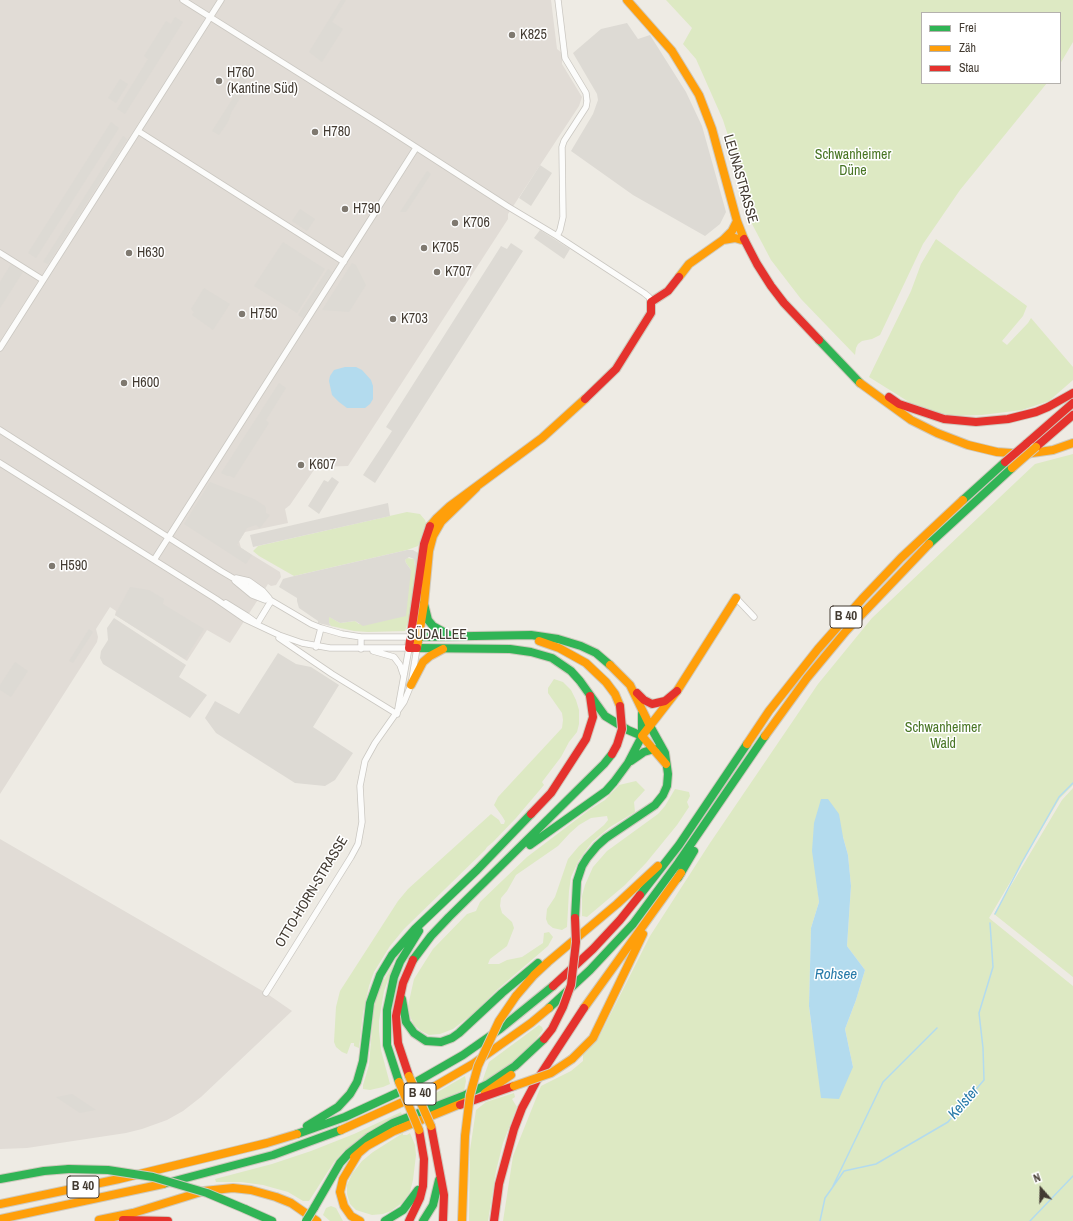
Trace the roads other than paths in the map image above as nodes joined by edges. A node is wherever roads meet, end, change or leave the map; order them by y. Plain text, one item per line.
1 (183, 0) edge
2 (221, 0) edge
3 (558, 0) edge
4 (627, 0) edge
5 (210, 17) junction
6 (138, 131) junction
7 (416, 148) junction
8 (737, 221) junction
9 (557, 236) junction
10 (723, 240) junction
11 (745, 241) junction
12 (0, 253) edge
13 (344, 262) junction
14 (43, 280) junction
15 (651, 302) junction
16 (0, 348) edge
17 (861, 380) junction
18 (1073, 393) edge
19 (1073, 403) edge
20 (1073, 414) edge
21 (0, 430) edge
22 (1073, 443) edge
23 (0, 463) edge
24 (476, 488) junction
25 (169, 537) junction
26 (154, 560) junction
27 (736, 598) joint
28 (271, 601) junction
29 (424, 604) junction
30 (754, 617) dead end
31 (257, 624) junction
32 (321, 628) junction
33 (269, 631) junction
34 (518, 635) junction
35 (451, 636) junction
36 (361, 637) junction
37 (415, 637) junction
38 (316, 647) junction
39 (413, 648) junction
40 (444, 648) junction
41 (361, 649) junction
42 (404, 676) junction
43 (630, 684) junction
44 (411, 685) junction
45 (677, 691) junction
46 (590, 696) junction
47 (642, 712) junction
48 (397, 714) junction
49 (616, 723) junction
50 (650, 726) junction
51 (642, 736) junction
52 (654, 749) junction
53 (628, 763) junction
54 (667, 767) junction
55 (728, 790) junction
56 (679, 845) junction
57 (495, 872) junction
58 (681, 873) junction
59 (428, 918) junction
60 (556, 955) junction
61 (401, 991) junction
62 (266, 993) dead end
63 (544, 1039) junction
64 (460, 1105) junction
65 (267, 1143) junction
66 (358, 1154) junction
67 (440, 1168) junction
68 (423, 1177) junction
69 (0, 1179) edge
70 (322, 1194) junction
71 (0, 1204) edge
72 (0, 1219) edge
73 (95, 1221) edge
74 (168, 1221) edge
75 (272, 1221) edge
76 (306, 1221) edge
77 (317, 1221) edge
78 (360, 1221) edge
79 (385, 1221) edge
80 (409, 1221) edge
81 (423, 1221) edge
82 (443, 1221) edge
83 (462, 1221) edge
84 (494, 1221) edge

1 - 5 street
2 - 5 street
3 - 9 street
4 - 8 main road, LEUNASTRASSE
5 - 6 street
5 - 7 street
6 - 13 street
6 - 14 street
7 - 9 street
7 - 13 street
8 - 10 main road
8 - 11 main road, LEUNASTRASSE
9 - 15 street
10 - 11 main road
10 - 15 main road
11 - 17 main road, LEUNASTRASSE
12 - 14 street
13 - 25 street
14 - 16 street
15 - 24 main road
17 - 18 main road
17 - 22 main road
19 - 56 main road, B 40, bridge
20 - 55 main road, B 40, bridge
21 - 25 street, SÜDALLEE
23 - 26 street, SÜDALLEE
24 - 29 main road
24 - 37 main road
25 - 26 street
25 - 28 street, SÜDALLEE
26 - 31 street, SÜDALLEE
27 - 30 street
27 - 45 main road
28 - 31 street
28 - 32 street, SÜDALLEE
29 - 35 main road
29 - 37 main road
31 - 33 street, SÜDALLEE
32 - 36 street, SÜDALLEE
32 - 38 street
33 - 38 street, SÜDALLEE
33 - 48 street, SÜDALLEE
34 - 35 main road, SÜDALLEE
34 - 43 main road
34 - 57 main road, bridge
35 - 37 main road, SÜDALLEE
36 - 37 street, SÜDALLEE
36 - 41 street
37 - 39 main road
38 - 41 street, SÜDALLEE
39 - 40 main road, SÜDALLEE
39 - 41 street, SÜDALLEE
39 - 42 street, OTTO-HORN-STRASSE
39 - 44 street, OTTO-HORN-STRASSE
40 - 44 main road
40 - 46 main road, SÜDALLEE
41 - 42 street
42 - 48 street, OTTO-HORN-STRASSE
43 - 45 main road
43 - 47 main road
44 - 48 street, OTTO-HORN-STRASSE
45 - 50 main road
46 - 49 main road, SÜDALLEE
46 - 59 main road
47 - 49 main road
47 - 50 main road
47 - 51 main road
48 - 62 street, OTTO-HORN-STRASSE
49 - 51 main road, SÜDALLEE
50 - 51 main road
50 - 54 main road
51 - 52 main road
51 - 53 main road
52 - 53 main road
52 - 54 main road
53 - 57 main road
54 - 63 main road, bridge
55 - 58 main road, B 40
55 - 72 main road, B 40
56 - 60 main road
56 - 65 main road, B 40
57 - 61 main road
58 - 64 main road, bridge
58 - 84 main road, B 40
59 - 65 main road
59 - 68 main road, bridge
60 - 61 main road
60 - 83 main road, bridge
61 - 67 main road, bridge
63 - 64 main road
63 - 70 main road
64 - 66 main road
65 - 71 main road, B 40
66 - 70 main road
66 - 78 main road
67 - 81 main road
67 - 82 main road
68 - 79 main road
68 - 80 main road
69 - 75 main road, B 40, bridge
70 - 76 main road, bridge
73 - 74 main road
73 - 77 main road

